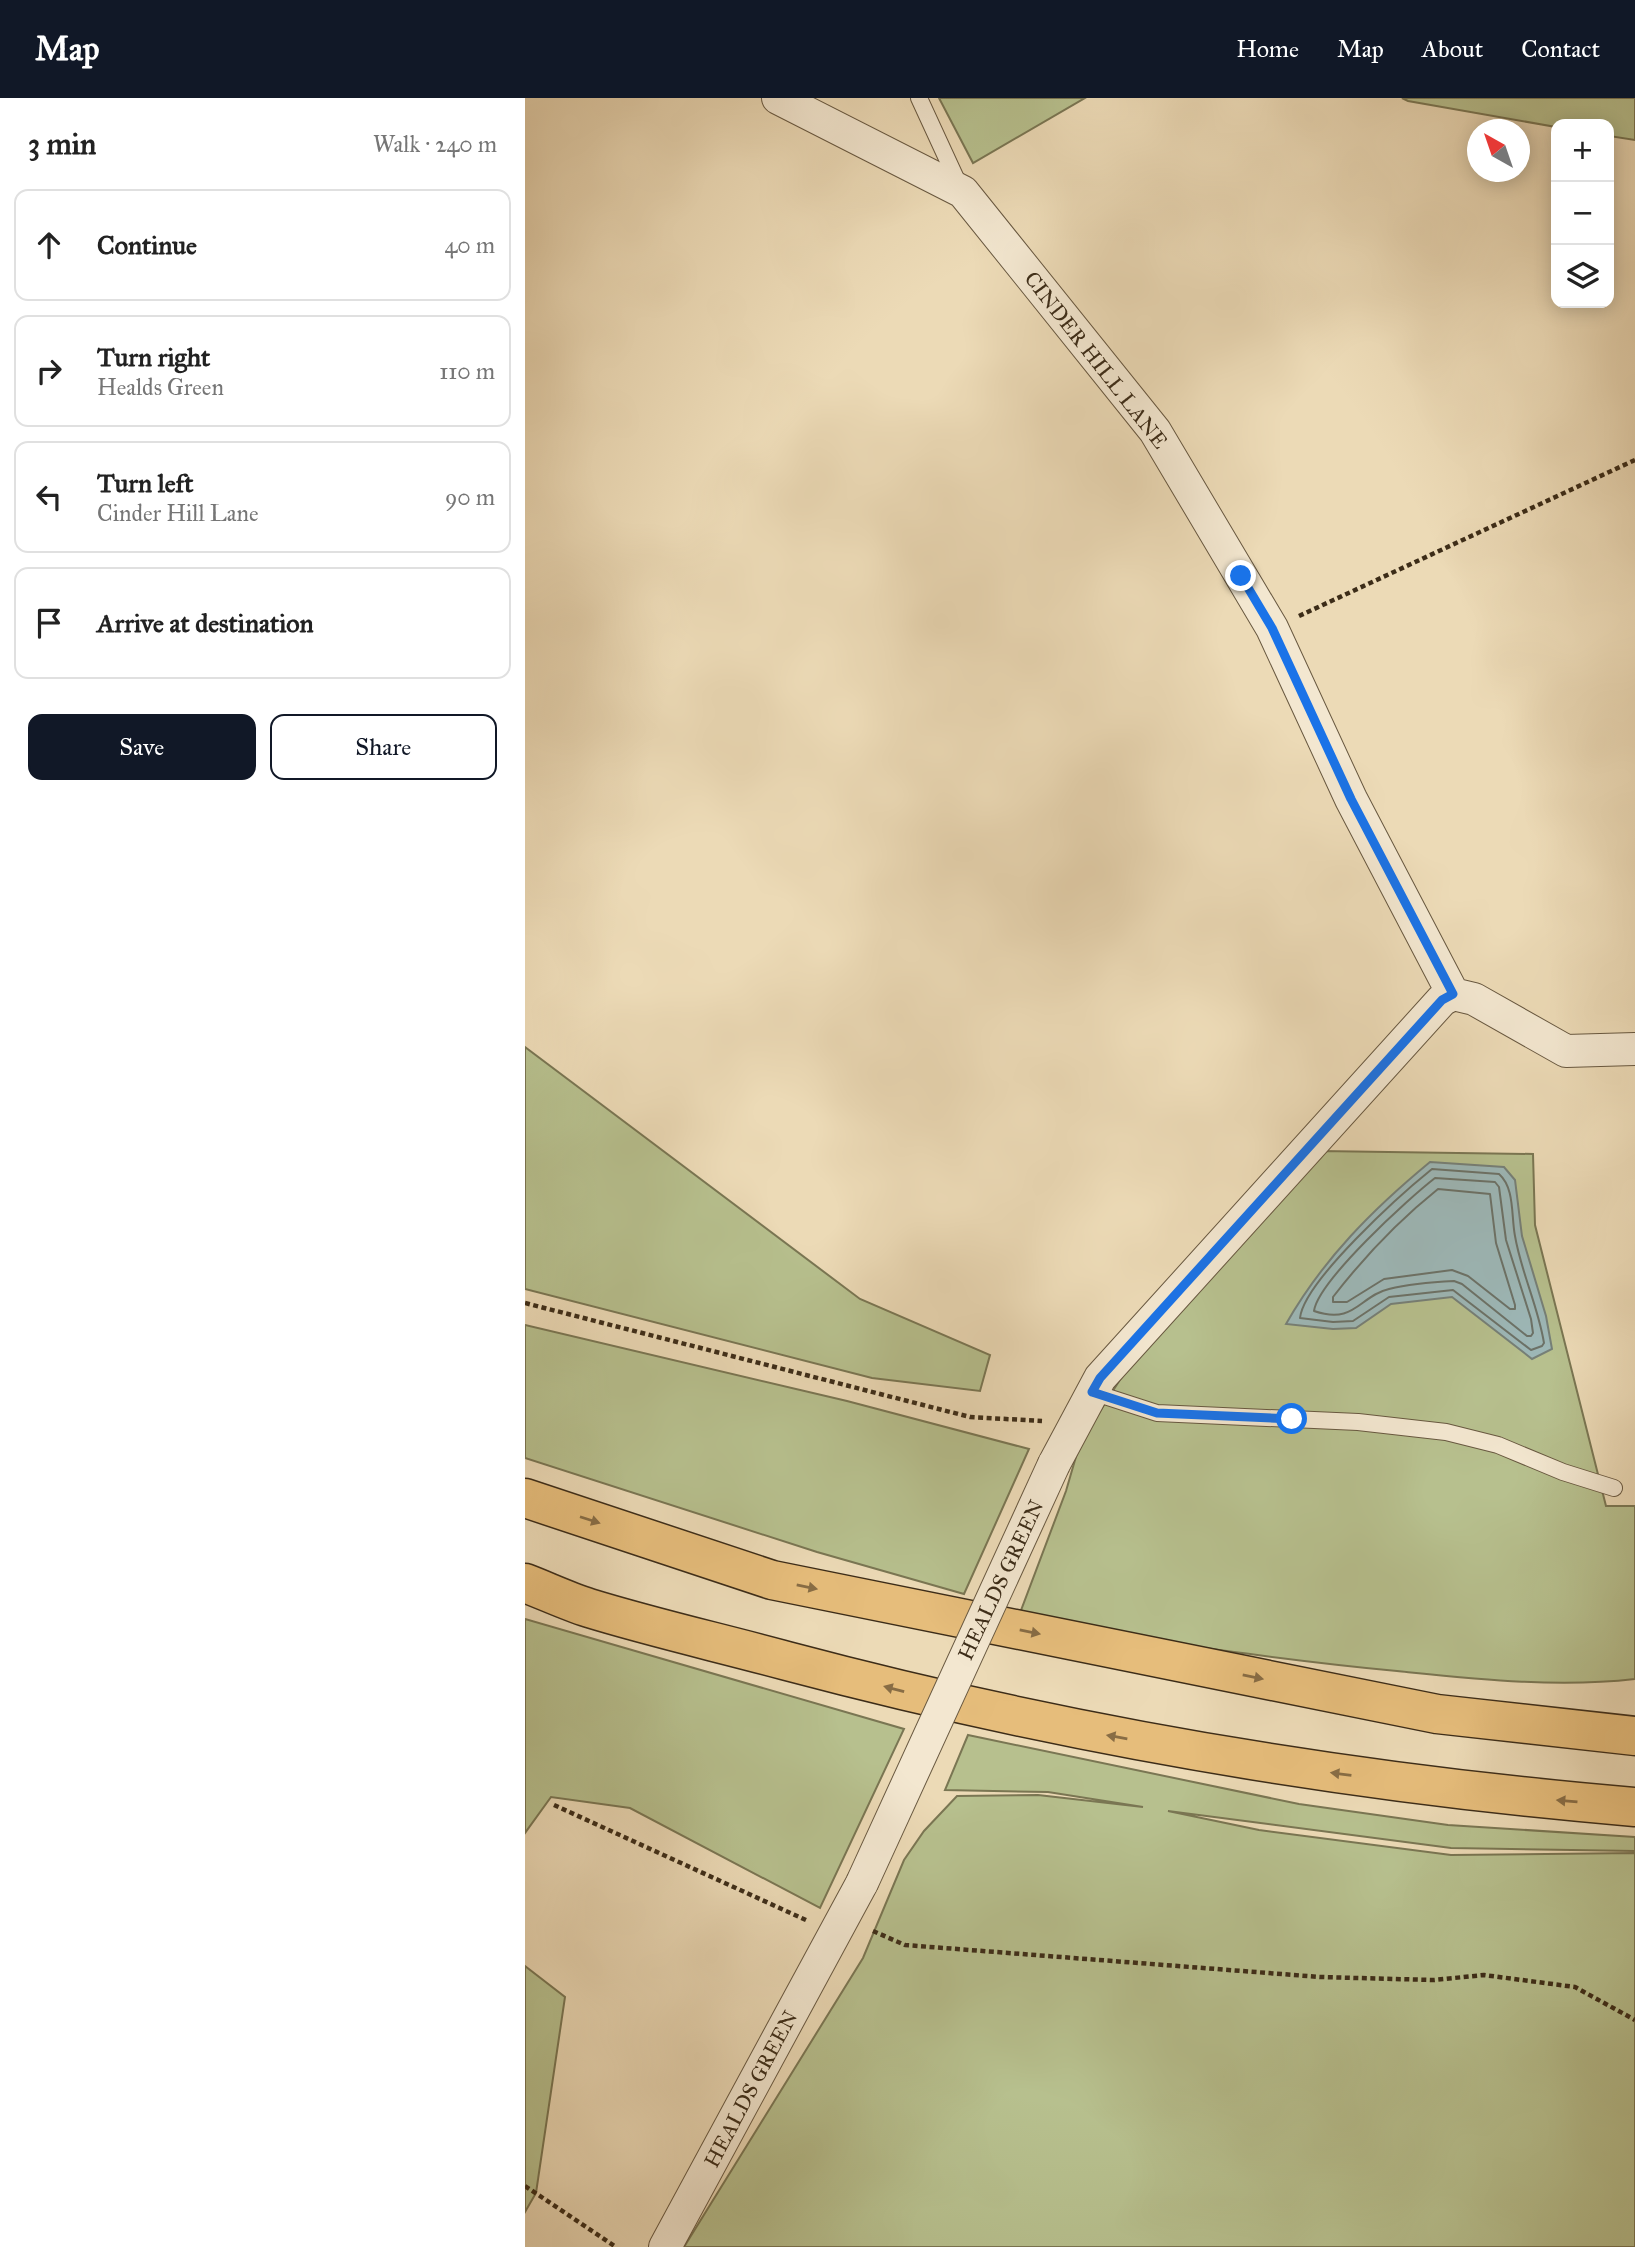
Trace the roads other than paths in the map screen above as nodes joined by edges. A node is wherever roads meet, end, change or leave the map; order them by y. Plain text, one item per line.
1 (778, 98) edge
2 (919, 98) edge
3 (963, 192) junction
4 (1453, 994) junction
5 (1635, 1049) edge
6 (1092, 1392) junction
7 (1614, 1488) dead end
8 (525, 1498) edge
9 (525, 1583) edge
10 (1635, 1735) edge
11 (1635, 1807) edge
12 (665, 2247) edge

1 - 3 street, CINDER HILL LANE
2 - 3 lane
3 - 4 street, CINDER HILL LANE
4 - 5 street
4 - 6 street, HEALDS GREEN
6 - 7 lane
6 - 12 street, HEALDS GREEN, bridge
8 -> 10 highway
11 -> 9 highway

